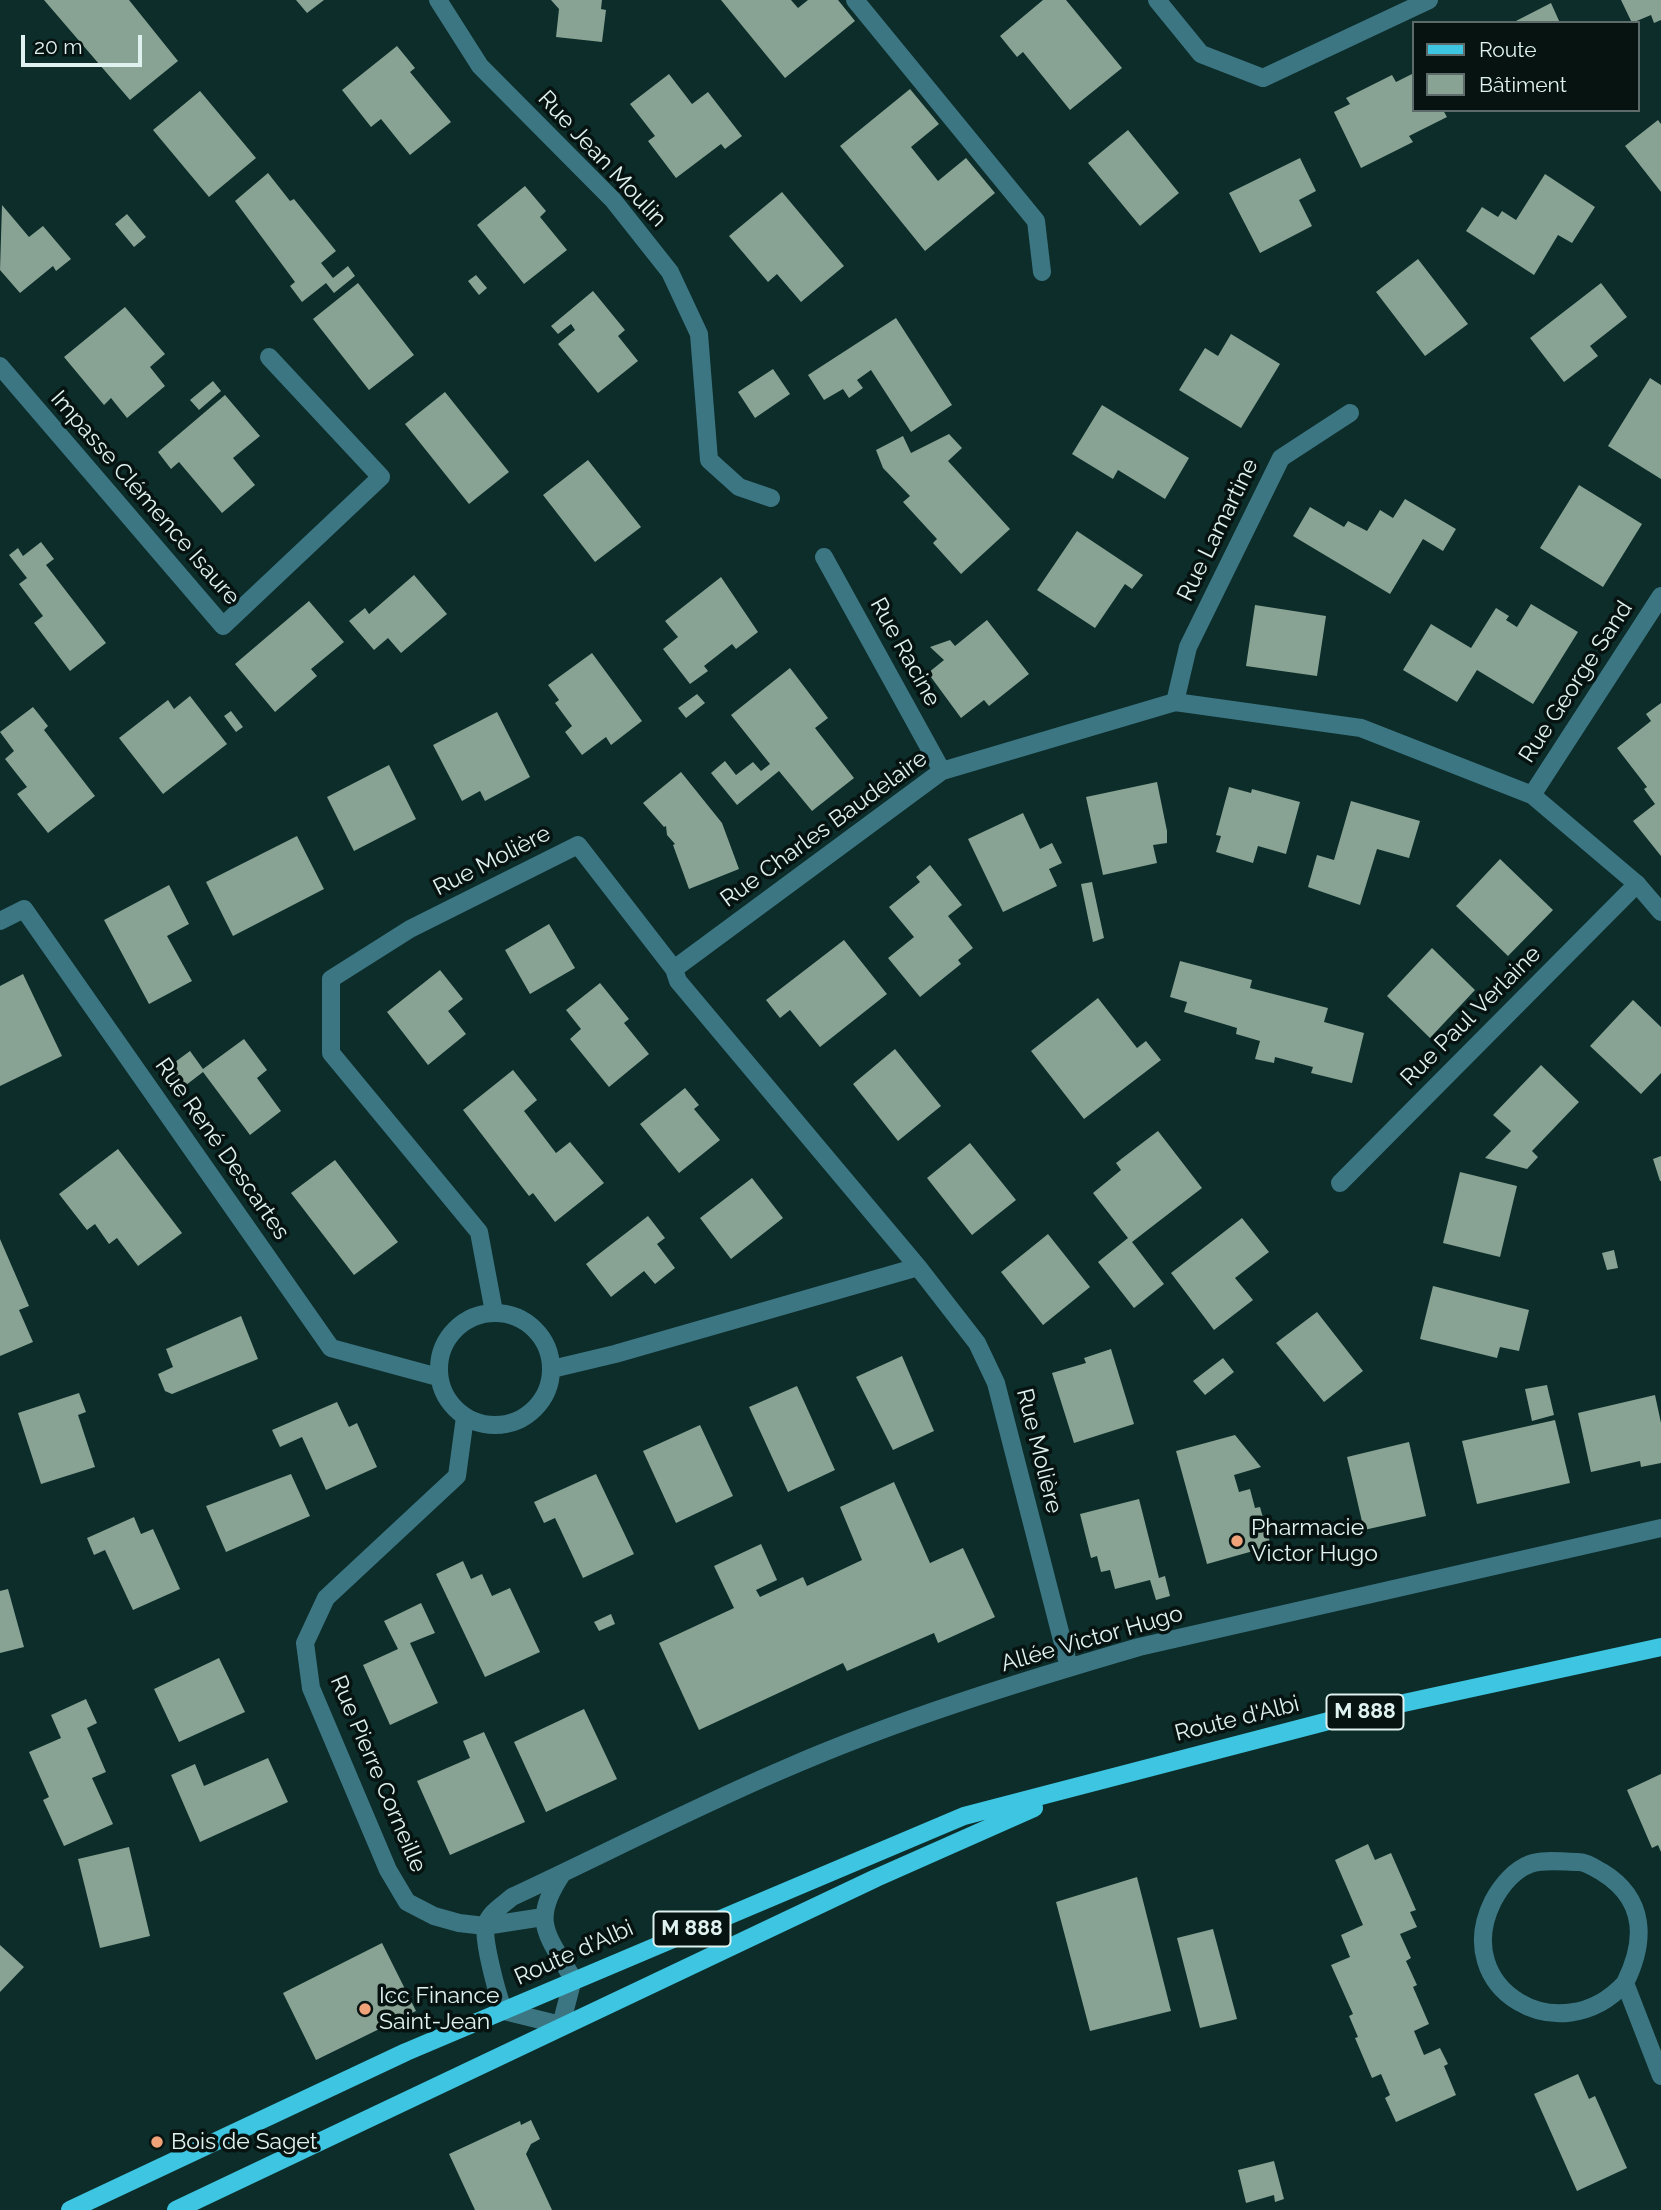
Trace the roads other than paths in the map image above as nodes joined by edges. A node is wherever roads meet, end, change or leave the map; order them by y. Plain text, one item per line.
1 (439, 0) edge
2 (855, 0) edge
3 (1157, 0) edge
4 (1429, 0) edge
5 (1042, 272) dead end
6 (270, 357) dead end
7 (0, 366) edge
8 (1350, 413) dead end
9 (771, 498) dead end
10 (824, 557) dead end
11 (1661, 596) edge
12 (1175, 702) junction
13 (942, 771) junction
14 (1532, 795) junction
15 (1637, 884) junction
16 (1661, 912) edge
17 (0, 921) edge
18 (674, 969) junction
19 (1340, 1183) dead end
20 (919, 1267) junction
21 (494, 1312) junction
22 (552, 1369) junction
23 (438, 1377) junction
24 (465, 1417) junction
25 (1661, 1528) edge
26 (1661, 1647) edge
27 (1069, 1667) junction
28 (1072, 1790) junction
29 (562, 1874) junction
30 (542, 1917) junction
31 (485, 1926) junction
32 (573, 1979) junction
33 (1625, 1983) junction
34 (504, 2011) junction
35 (561, 2025) junction
36 (1661, 2076) edge
37 (70, 2210) edge
38 (176, 2210) edge

1 - 9 street, Rue Jean Moulin
2 - 5 street
3 - 4 street
6 - 7 street, Impasse Clémence Isaure
8 - 12 street, Rue Lamartine
10 - 13 street, Rue Racine
11 - 14 street, Rue George Sand
12 - 13 street, Rue Charles Baudelaire
12 - 14 street, Rue Charles Baudelaire
13 - 18 street, Rue Charles Baudelaire
14 - 15 street, Rue Charles Baudelaire
15 - 16 street, Rue Charles Baudelaire
15 - 19 street, Rue Paul Verlaine
17 - 23 street, Rue René Descartes
18 - 20 street, Rue Molière
18 - 21 street, Rue Molière
20 - 22 street
20 - 27 street, Rue Molière
21 - 22 street
21 - 23 street
22 - 24 street
23 - 24 street
24 - 31 street, Rue Pierre Corneille
25 - 27 street, Allée Victor Hugo
26 - 28 main road, Route d'Albi / M 888
27 - 29 street, Allée Victor Hugo
28 - 32 main road, Route d'Albi / M 888
28 - 35 main road, Route d'Albi / M 888
29 - 30 street
29 - 31 street, Allée Victor Hugo
30 - 31 street, Rue Pierre Corneille
30 - 32 street
31 - 34 street
32 - 34 main road, Route d'Albi / M 888
32 - 35 street
33 - 33 street
33 - 36 street
34 - 35 street
34 - 37 main road, Route d'Albi / M 888
35 - 38 main road, Route d'Albi / M 888

